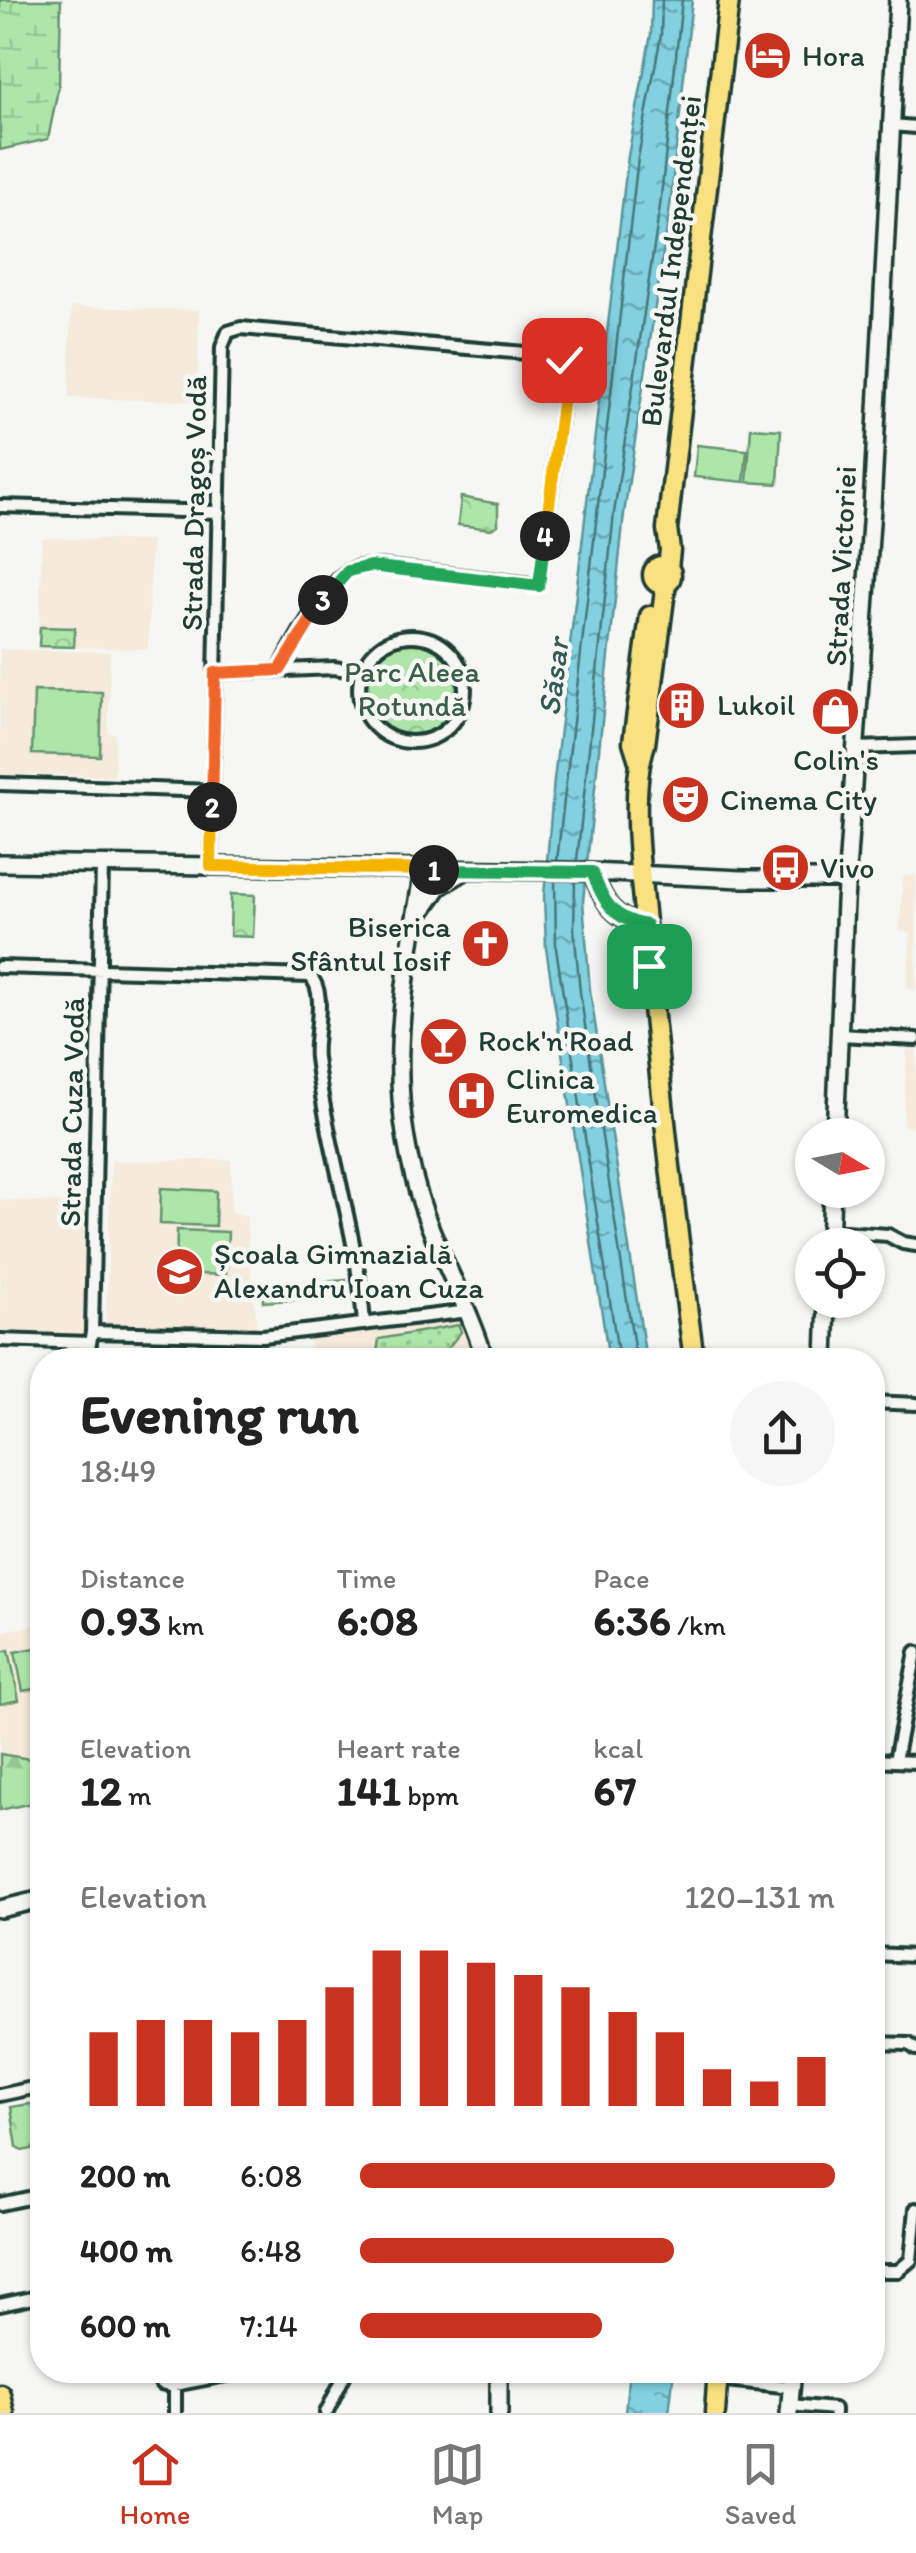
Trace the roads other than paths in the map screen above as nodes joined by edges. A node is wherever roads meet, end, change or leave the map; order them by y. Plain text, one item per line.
1 (729, 0) edge
2 (898, 0) edge
3 (891, 125) junction
4 (916, 127) edge
5 (0, 506) edge
6 (218, 512) junction
7 (280, 670) junction
8 (361, 672) junction
9 (215, 673) junction
10 (916, 746) edge
11 (857, 748) junction
12 (0, 784) edge
13 (213, 791) junction
14 (0, 863) edge
15 (102, 865) junction
16 (211, 866) junction
17 (423, 870) junction
18 (466, 870) junction
19 (592, 872) junction
20 (640, 874) junction
21 (847, 878) junction
22 (413, 925) junction
23 (646, 925) junction
24 (0, 968) edge
25 (100, 970) junction
26 (839, 1036) junction
27 (916, 1038) edge
28 (835, 1118) edge
29 (885, 1234) edge
30 (916, 1245) edge
31 (468, 1311) junction
32 (826, 1318) edge
33 (364, 1324) junction
34 (91, 1338) junction
35 (0, 1340) edge
36 (89, 1348) edge
37 (481, 1348) edge
38 (692, 1348) edge
39 (825, 1348) edge
40 (885, 1403) edge
41 (916, 1404) edge
42 (916, 1652) edge
43 (885, 1761) edge
44 (894, 1761) junction
45 (916, 1762) edge
46 (30, 1902) edge
47 (0, 1909) edge
48 (885, 1955) edge
49 (916, 1956) edge
50 (885, 2043) edge
51 (916, 2049) edge
52 (30, 2088) edge
53 (0, 2094) edge
54 (30, 2198) edge
55 (0, 2204) edge
56 (916, 2209) edge
57 (885, 2270) edge
58 (30, 2299) edge
59 (0, 2305) edge
60 (161, 2383) edge
61 (189, 2383) edge
62 (340, 2383) edge
63 (499, 2383) edge
64 (717, 2383) edge
65 (764, 2383) edge
66 (792, 2383) edge
67 (175, 2386) junction
68 (792, 2388) junction
69 (0, 2394) edge
70 (790, 2409) edge
71 (4, 2413) edge
72 (175, 2413) edge
73 (326, 2413) edge
74 (499, 2413) edge
75 (715, 2413) edge
76 (834, 2413) edge

1 - 20 main road, Bulevardul Independenței
2 - 3 street, Strada Victoriei
3 - 4 street
3 - 11 street, Strada Victoriei
5 - 6 street
6 - 7 street, Strada Dragoș Vodă
6 - 9 street, Strada Dragoș Vodă
7 - 8 street
7 - 9 street
8 - 8 street
9 - 13 street, Strada Dragoș Vodă
10 - 11 street
11 - 21 street, Strada Victoriei
12 - 13 street
13 - 16 street, Strada Dragoș Vodă
14 - 15 street
15 - 16 street
15 - 25 street, Strada Cuza Vodă
16 - 17 street
17 - 18 street
17 - 22 street
18 - 19 street
18 - 22 street
19 - 20 street
19 - 23 street
20 - 21 street
20 - 23 main road, Bulevardul Independenței
21 - 26 street, Strada Victoriei
22 - 31 street
23 - 38 main road, Bulevardul Independenței
24 - 25 street
25 - 33 street
25 - 34 street, Strada Cuza Vodă
26 - 27 street
26 - 28 street, Strada Victoriei
29 - 30 street
31 - 33 street
31 - 37 street
32 - 39 street
33 - 34 street
34 - 35 street
34 - 36 street, Strada Cuza Vodă
40 - 41 street
42 - 44 street
43 - 44 street
44 - 45 street
46 - 47 street
48 - 49 street
50 - 51 street
52 - 53 street
54 - 55 street
56 - 57 street
58 - 59 street
60 - 67 street
61 - 67 street
62 - 73 street
63 - 74 street
64 - 75 main road
65 - 68 street
66 - 68 street
67 - 72 street
68 - 70 street
69 - 71 main road
70 - 76 street

